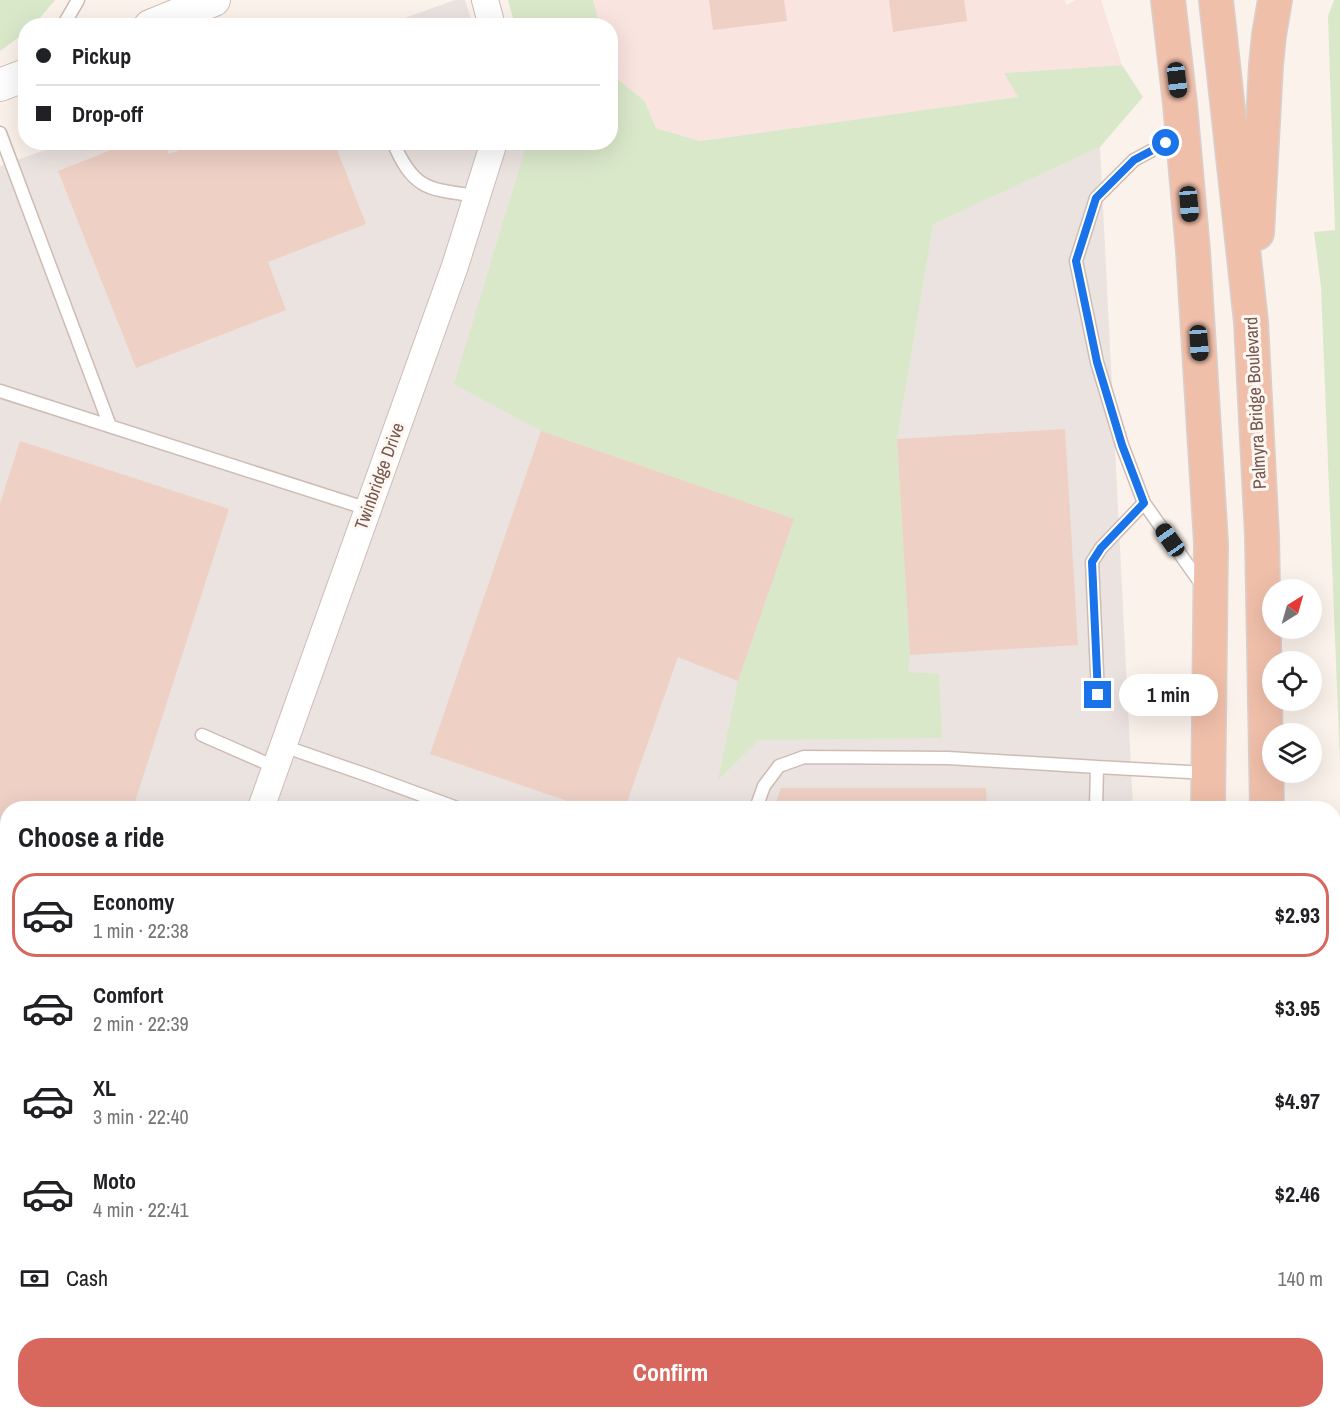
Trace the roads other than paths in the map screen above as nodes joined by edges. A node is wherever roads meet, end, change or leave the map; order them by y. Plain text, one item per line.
1 (78, 0) edge
2 (214, 0) edge
3 (485, 0) edge
4 (1168, 0) edge
5 (1216, 0) edge
6 (1275, 0) edge
7 (68, 18) edge
8 (170, 18) edge
9 (490, 18) edge
10 (18, 78) edge
11 (0, 85) edge
12 (0, 133) edge
13 (1182, 135) junction
14 (396, 150) edge
15 (491, 150) edge
16 (477, 196) junction
17 (1251, 322) junction
18 (0, 391) edge
19 (110, 426) junction
20 (1144, 503) junction
21 (368, 508) junction
22 (1210, 596) junction
23 (1098, 695) dead end
24 (1266, 723) edge
25 (202, 735) dead end
26 (279, 757) junction
27 (1097, 767) junction
28 (1208, 773) junction
29 (1267, 783) edge
30 (1273, 783) edge
31 (263, 801) edge
32 (433, 801) edge
33 (759, 801) edge
34 (1096, 801) edge
35 (1208, 801) edge
36 (1267, 801) edge
37 (1276, 801) edge

1 - 7 lane
2 - 8 street
3 - 9 street
4 - 13 highway
5 - 17 highway, Palmyra Bridge Boulevard
6 - 17 highway
10 - 11 street
12 - 19 lane
13 - 20 lane
13 - 22 highway
14 - 16 lane
15 - 16 street, Twinbridge Drive
16 - 21 street, Twinbridge Drive
17 - 24 highway, Palmyra Bridge Boulevard
18 - 19 lane
19 - 21 lane
20 - 22 lane
20 - 23 lane
21 - 26 street, Twinbridge Drive
22 - 28 highway
25 - 26 lane
26 - 31 street, Twinbridge Drive
26 - 32 lane
27 - 28 lane
27 - 33 lane
27 - 34 lane
28 - 35 highway
29 - 36 highway, Palmyra Bridge Boulevard
30 - 37 highway

